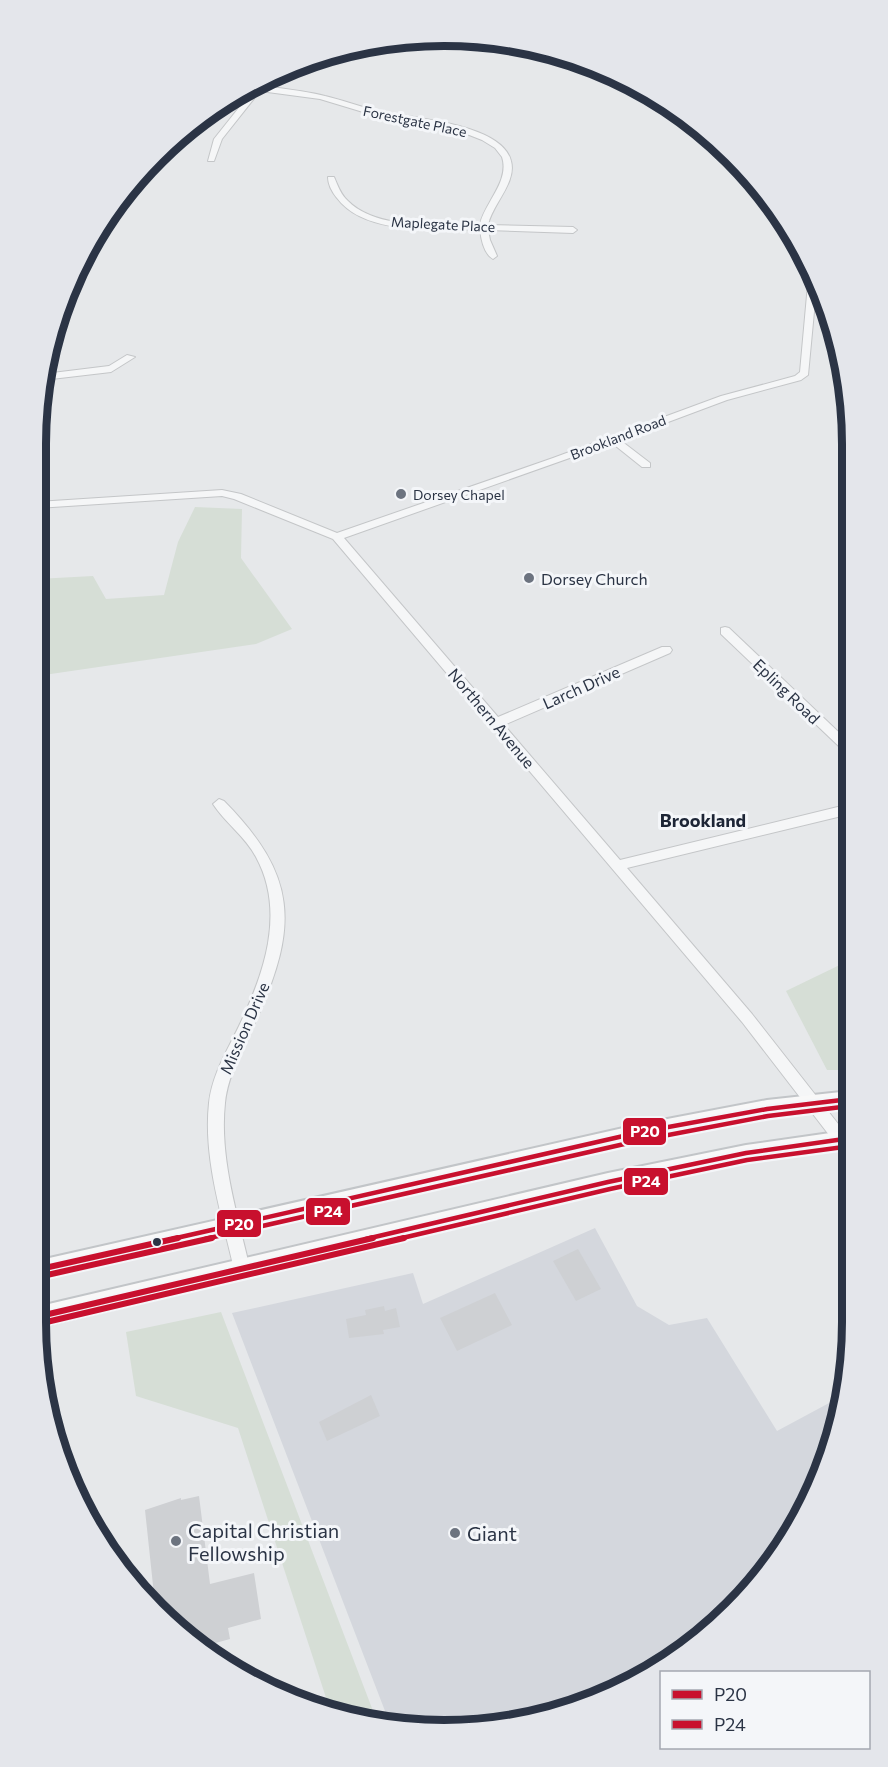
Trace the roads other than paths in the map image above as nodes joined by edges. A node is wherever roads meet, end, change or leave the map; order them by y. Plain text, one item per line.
1 (265, 89) edge
2 (251, 96) edge
3 (211, 159) dead end
4 (331, 179) dead end
5 (484, 227) junction
6 (573, 230) dead end
7 (494, 256) dead end
8 (811, 292) edge
9 (130, 357) dead end
10 (52, 376) edge
11 (614, 440) junction
12 (646, 465) dead end
13 (46, 504) edge
14 (337, 537) junction
15 (725, 631) dead end
16 (666, 650) dead end
17 (496, 723) junction
18 (842, 743) edge
19 (219, 804) dead end
20 (842, 811) edge
21 (617, 866) junction
22 (842, 1100) edge
23 (812, 1102) junction
24 (842, 1135) edge
25 (842, 1140) edge
26 (232, 1225) junction
27 (46, 1268) edge
28 (242, 1269) junction
29 (46, 1315) edge

1 - 5 street, Forestgate Place
2 - 3 street
4 - 5 street, Maplegate Place
5 - 6 street, Maplegate Place
5 - 7 street
8 - 11 street, Brookland Road
9 - 10 street
11 - 12 street
11 - 14 street, Brookland Road
13 - 14 street, Northern Avenue
14 - 17 street, Northern Avenue
15 - 18 street, Epling Road
16 - 17 street, Larch Drive
17 - 21 street, Northern Avenue
19 - 26 street, Mission Drive
20 - 21 street
21 - 23 street, Northern Avenue
22 - 23 main road
23 - 24 street, Northern Avenue
23 - 26 main road
25 - 28 main road
26 - 27 main road
26 - 28 street, Mission Drive
28 - 29 main road

